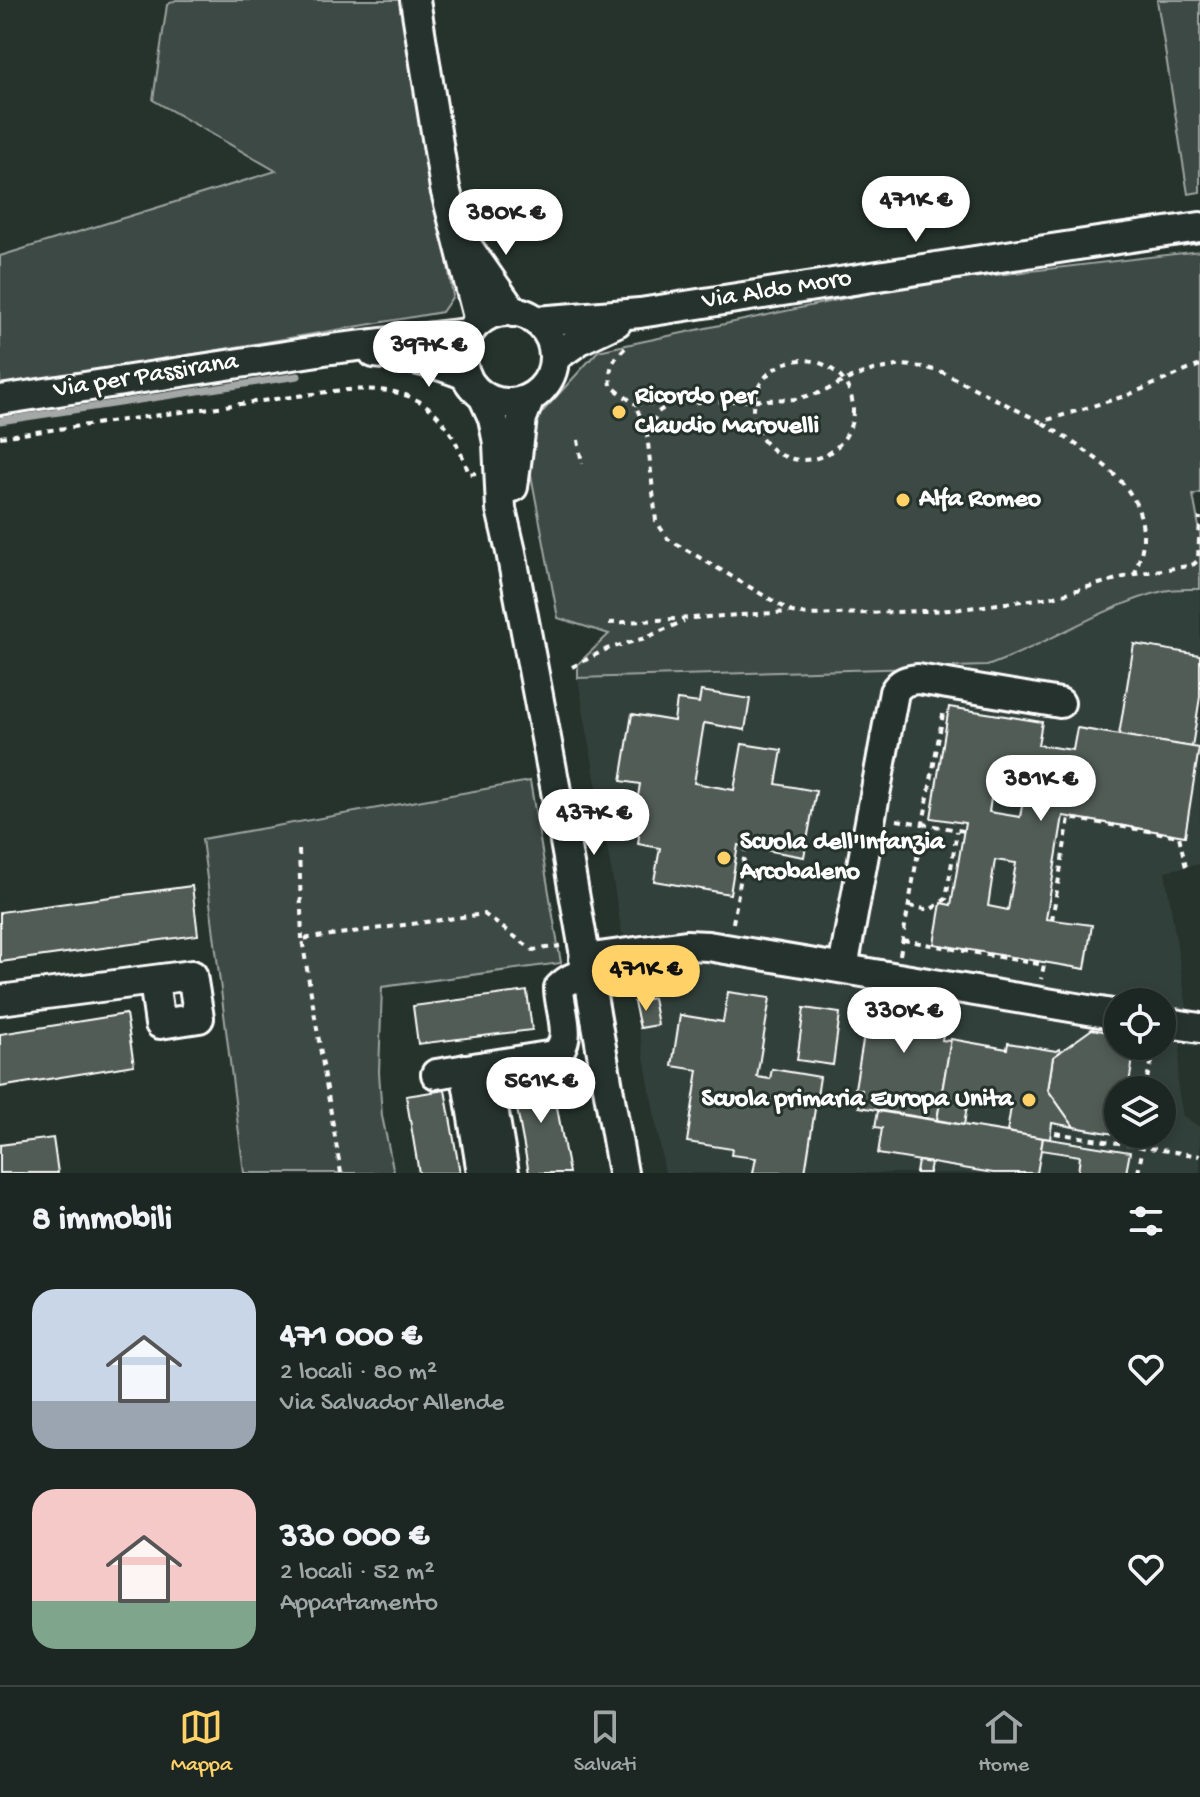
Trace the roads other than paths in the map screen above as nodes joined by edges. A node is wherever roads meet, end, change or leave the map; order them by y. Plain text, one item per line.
1 (415, 0) edge
2 (1200, 227) edge
3 (457, 232) junction
4 (640, 313) junction
5 (524, 316) junction
6 (474, 327) junction
7 (293, 355) junction
8 (554, 358) junction
9 (474, 385) junction
10 (530, 398) junction
11 (0, 400) edge
12 (511, 552) junction
13 (1060, 703) dead end
14 (579, 960) junction
15 (843, 968) junction
16 (154, 981) dead end
17 (0, 1000) edge
18 (1104, 1013) edge
19 (1176, 1024) edge
20 (1200, 1028) edge
21 (476, 1068) junction
22 (436, 1074) dead end
23 (482, 1173) edge
24 (504, 1173) edge
25 (623, 1173) edge

1 - 3 street
2 - 4 street, Via Aldo Moro
3 - 5 street
3 - 6 street
4 - 5 street, Via Aldo Moro
4 - 8 street, Via Aldo Moro
5 - 6 street
5 - 8 street
6 - 7 street, Via per Passirana
6 - 9 street
7 - 9 street, Via per Passirana
7 - 11 street, Via per Passirana
8 - 10 street
9 - 10 street
9 - 12 street
10 - 12 street
12 - 14 street
13 - 15 street
14 - 15 street
14 - 21 street
14 - 25 street
15 - 18 street
16 - 17 street
19 - 20 street
21 - 22 street
21 - 23 street
21 - 24 street

